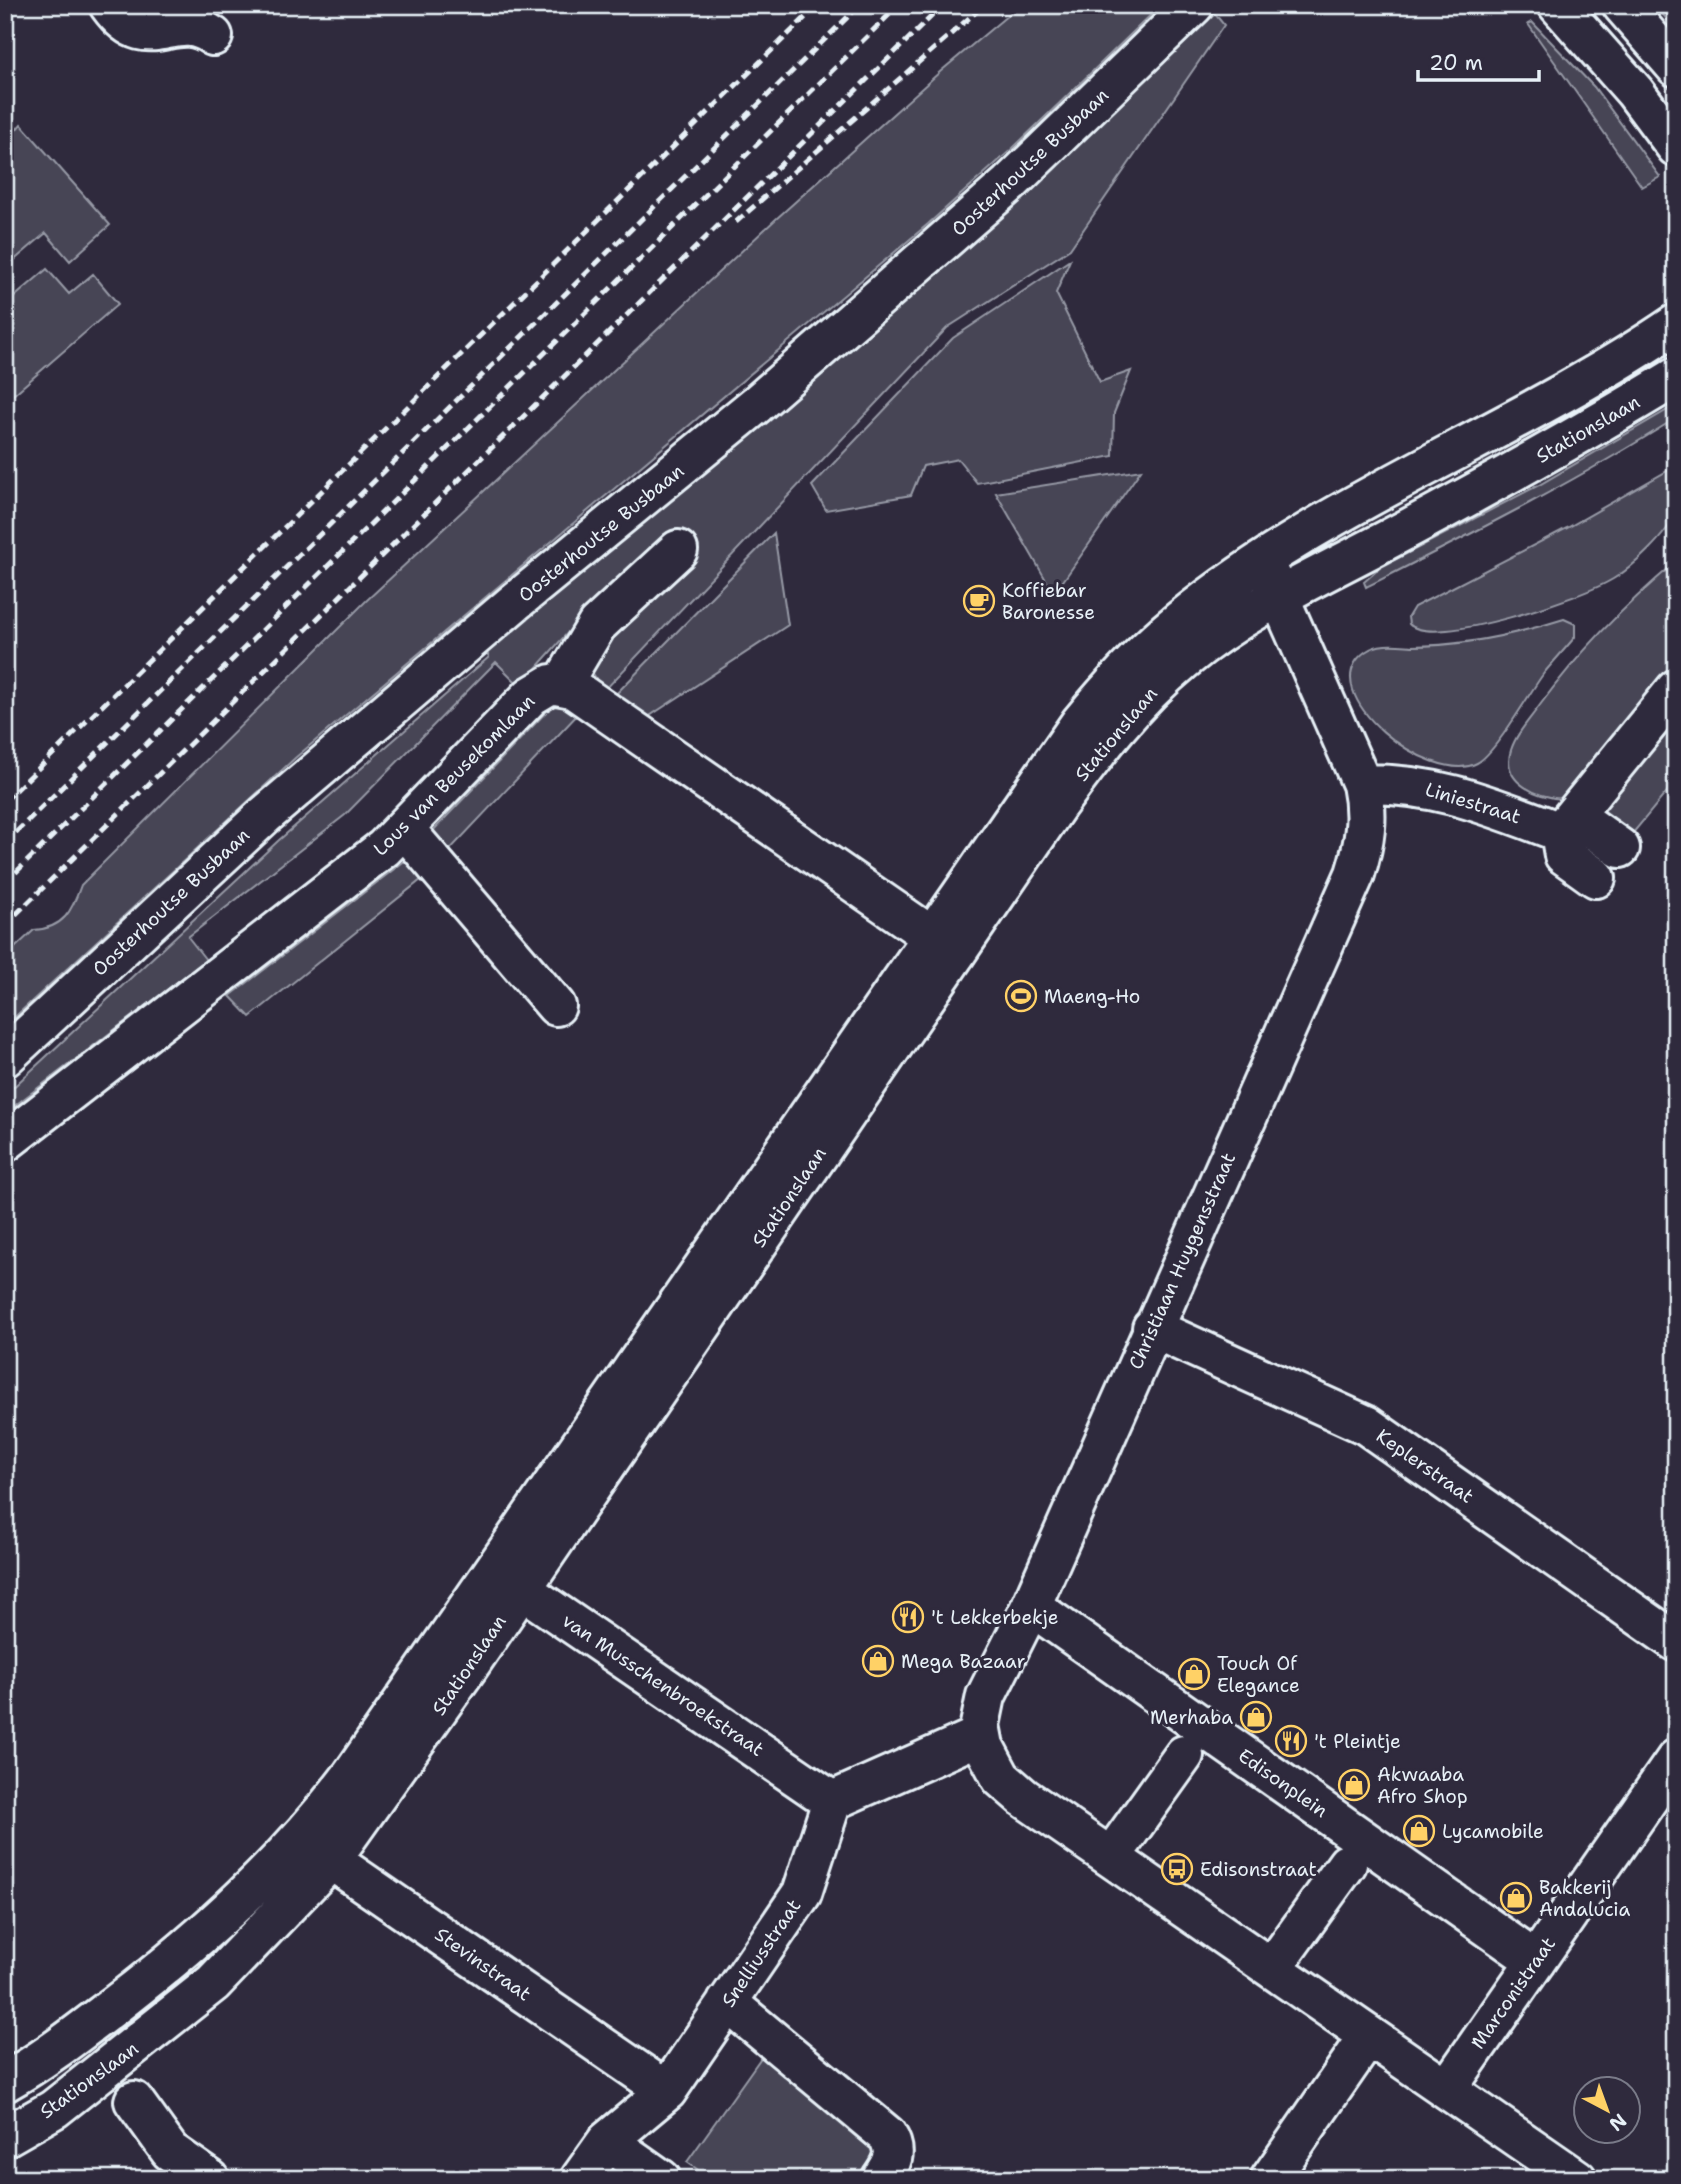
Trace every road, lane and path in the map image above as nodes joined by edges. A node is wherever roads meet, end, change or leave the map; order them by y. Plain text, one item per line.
1 (109, 5) edge
2 (1194, 5) edge
3 (1558, 5) edge
4 (1622, 5) edge
5 (213, 36) dead end
6 (1676, 67) edge
7 (1676, 147) edge
8 (1676, 324) edge
9 (1676, 377) edge
10 (678, 550) dead end
11 (1263, 560) junction
12 (1279, 597) junction
13 (562, 684) junction
14 (1676, 690) edge
15 (1362, 784) junction
16 (404, 828) junction
17 (1560, 832) junction
18 (1620, 848) dead end
19 (1596, 878) dead end
20 (944, 945) junction
21 (556, 1006) dead end
22 (5, 1057) edge
23 (5, 1142) edge
24 (1152, 1328) junction
25 (507, 1580) junction
26 (1031, 1606) junction
27 (1676, 1642) edge
28 (981, 1735) junction
29 (1184, 1755) dead end
30 (1676, 1759) edge
31 (832, 1801) junction
32 (294, 1847) junction
33 (1111, 1857) junction
34 (331, 1860) junction
35 (1347, 1864) dead end
36 (1536, 1961) junction
37 (1272, 1968) junction
38 (727, 2002) junction
39 (1369, 2036) junction
40 (5, 2082) edge
41 (1447, 2089) junction
42 (667, 2091) junction
43 (134, 2101) dead end
44 (5, 2137) edge
45 (607, 2141) junction
46 (210, 2179) edge
47 (580, 2179) edge
48 (661, 2179) edge
49 (881, 2179) edge
50 (1270, 2179) edge
51 (1577, 2179) edge

1 - 5 street
2 - 22 street, Oosterhoutse Busbaan
3 - 7 street
4 - 6 street
8 - 11 street, Stationslaan
9 - 12 street, Stationslaan
10 - 13 street
11 - 12 street
11 - 20 street, Stationslaan
12 - 15 street
12 - 20 street, Stationslaan
13 - 16 street, Lous van Beusekomlaan
13 - 20 street
14 - 17 street
15 - 17 street, Liniestraat
15 - 24 street, Christiaan Huygensstraat
16 - 21 street
16 - 23 street, Lous van Beusekomlaan
17 - 18 street
17 - 19 street
20 - 25 street, Stationslaan
24 - 26 street, Christiaan Huygensstraat
24 - 27 street, Keplerstraat
25 - 31 street, van Musschenbroekstraat
25 - 32 street, Stationslaan
25 - 34 street, Stationslaan
26 - 28 street, Christiaan Huygensstraat
26 - 36 street, Edisonplein
28 - 31 street
28 - 33 street
29 - 33 street
30 - 36 street, Marconistraat
31 - 38 street, Snelliusstraat
32 - 34 street, Stevinstraat
32 - 40 street, Stationslaan
33 - 37 street
34 - 42 street, Stevinstraat
34 - 44 street, Stationslaan
35 - 37 street
36 - 41 street, Marconistraat
37 - 39 street
38 - 42 street, Snelliusstraat
38 - 49 street
39 - 41 street
39 - 50 street
41 - 51 street
42 - 45 street, Snelliusstraat
43 - 46 street
45 - 47 street, Snelliusstraat
45 - 48 street

